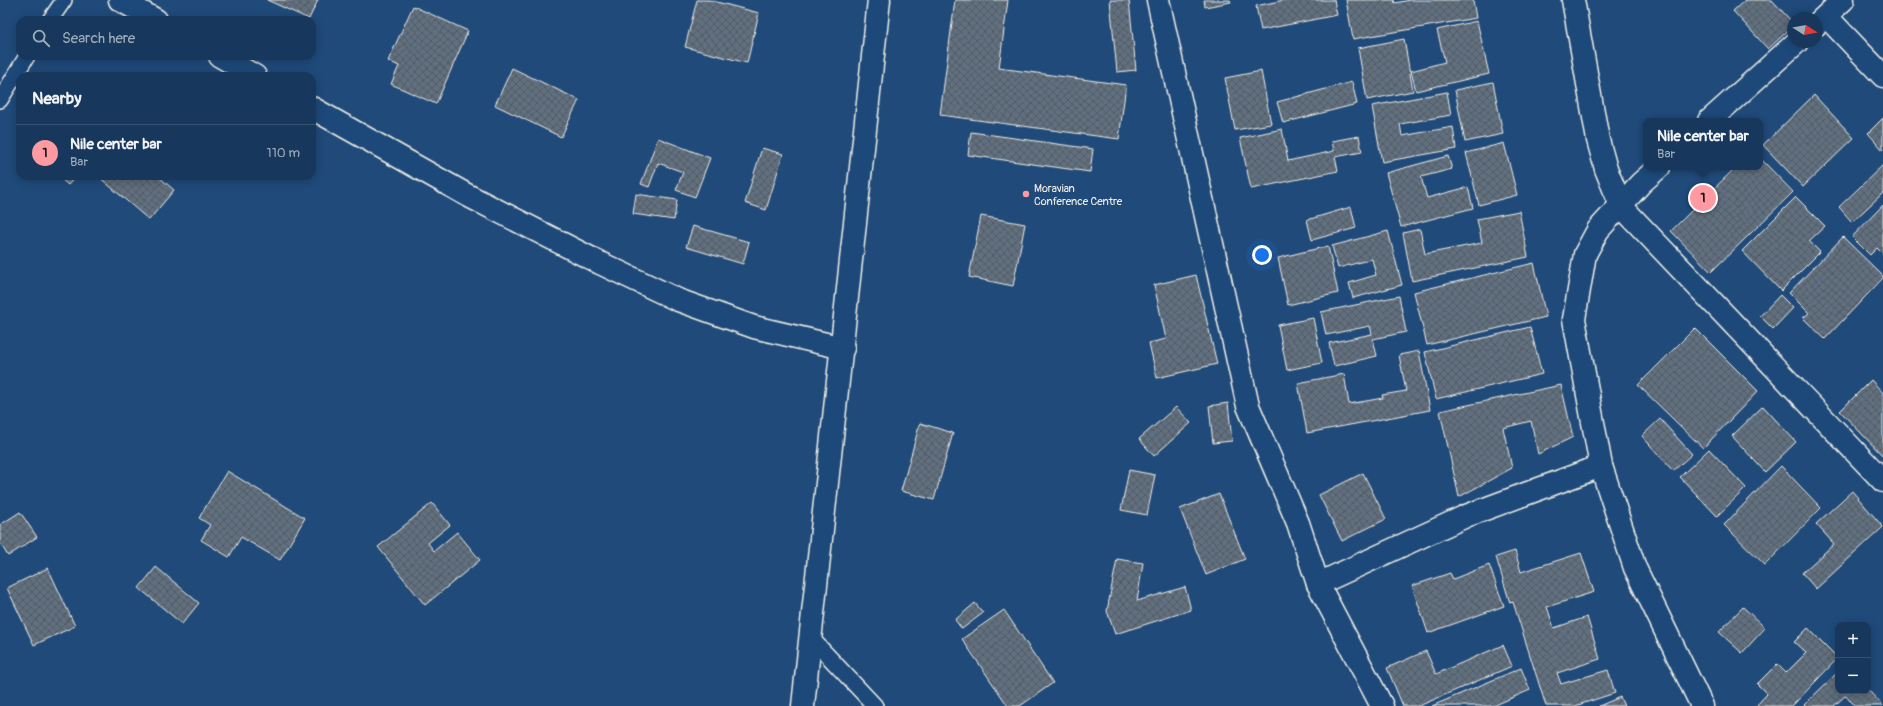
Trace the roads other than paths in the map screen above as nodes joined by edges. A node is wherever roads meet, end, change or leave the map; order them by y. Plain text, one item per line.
1 (64, 0) edge
2 (120, 0) edge
3 (879, 0) edge
4 (1158, 0) edge
5 (1573, 0) edge
6 (1844, 0) edge
7 (53, 16) edge
8 (149, 16) edge
9 (1823, 19) edge
10 (1823, 21) edge
11 (1790, 48) edge
12 (25, 60) edge
13 (227, 60) edge
14 (17, 72) edge
15 (248, 72) edge
16 (16, 74) edge
17 (1883, 76) edge
18 (0, 100) edge
19 (316, 110) edge
20 (1713, 118) edge
21 (1655, 170) edge
22 (1621, 206) junction
23 (843, 348) junction
24 (1601, 466) junction
25 (1883, 481) edge
26 (1318, 584) junction
27 (811, 638) junction
28 (803, 706) edge
29 (875, 706) edge
30 (1382, 706) edge
31 (1702, 706) edge

1 - 7 lane
2 - 8 street
3 - 23 street
4 - 26 street
5 - 22 street
6 - 9 street
10 - 17 street
11 - 20 street
12 - 14 lane
13 - 15 street
16 - 18 lane
19 - 23 street
21 - 22 street
22 - 24 street
22 - 25 street
23 - 27 street
24 - 26 street
24 - 31 street
26 - 30 street
27 - 28 street
27 - 29 lane

